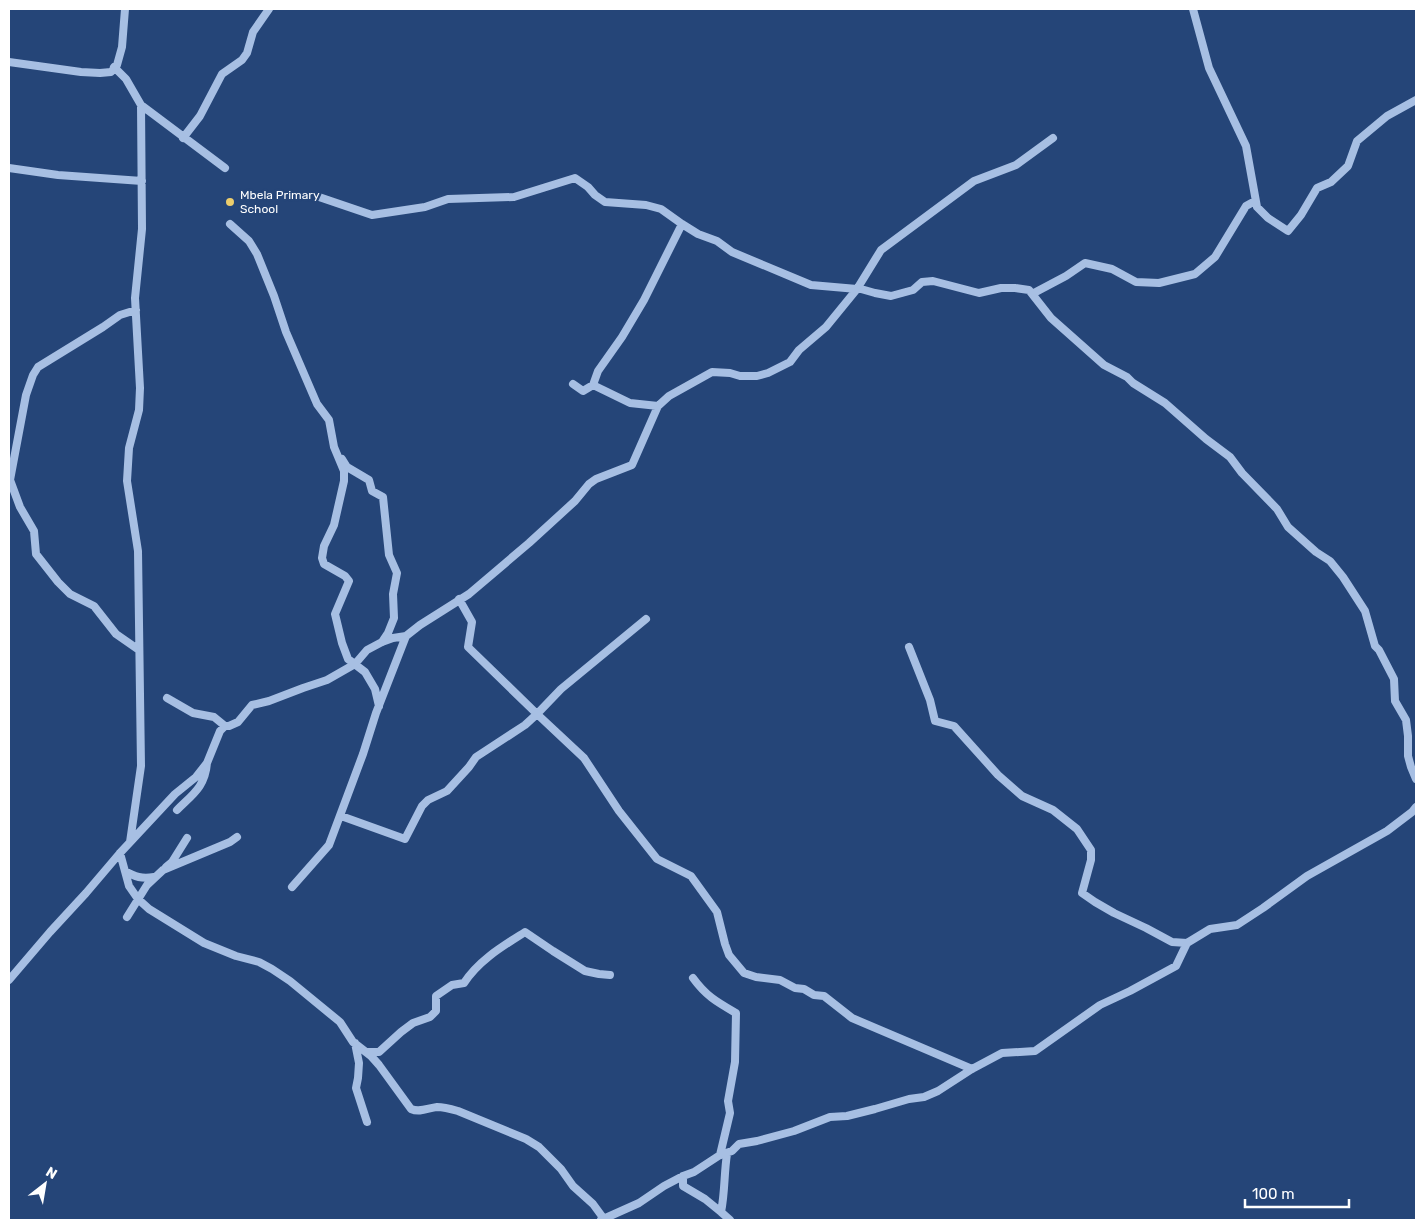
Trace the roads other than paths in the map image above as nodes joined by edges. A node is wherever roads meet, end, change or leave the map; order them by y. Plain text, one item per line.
1 (125, 9) edge
2 (269, 9) edge
3 (1193, 9) edge
4 (9, 62) edge
5 (114, 67) junction
6 (1416, 100) edge
7 (141, 105) junction
8 (183, 138) junction
9 (1053, 138) dead end
10 (9, 168) edge
11 (225, 168) dead end
12 (142, 181) junction
13 (318, 197) dead end
14 (1255, 200) junction
15 (230, 224) dead end
16 (682, 224) junction
17 (856, 289) junction
18 (1032, 294) junction
19 (136, 310) junction
20 (574, 384) dead end
21 (594, 385) junction
22 (658, 406) junction
23 (334, 447) junction
24 (459, 599) junction
25 (646, 619) dead end
26 (406, 636) junction
27 (382, 642) junction
28 (909, 647) dead end
29 (139, 650) junction
30 (355, 664) junction
31 (167, 698) dead end
32 (379, 706) junction
33 (537, 714) junction
34 (225, 726) junction
35 (207, 763) junction
36 (1416, 779) edge
37 (1416, 807) edge
38 (177, 810) dead end
39 (341, 816) junction
40 (237, 837) dead end
41 (187, 838) dead end
42 (130, 843) junction
43 (120, 853) junction
44 (163, 870) junction
45 (125, 871) junction
46 (154, 877) junction
47 (292, 886) dead end
48 (138, 899) junction
49 (127, 917) dead end
50 (1187, 944) junction
51 (610, 975) dead end
52 (693, 978) dead end
53 (9, 980) edge
54 (355, 1043) junction
55 (366, 1052) junction
56 (972, 1069) junction
57 (366, 1122) dead end
58 (724, 1155) junction
59 (683, 1176) junction
60 (721, 1212) junction
61 (602, 1220) edge
62 (730, 1220) edge

1 - 5 street
2 - 8 street
3 - 14 street
4 - 5 street
5 - 7 street
6 - 14 street
7 - 8 street
7 - 12 street
8 - 11 street
9 - 17 street
10 - 12 street
12 - 19 street
13 - 16 street
14 - 18 street
15 - 23 street
16 - 17 street
16 - 21 street
17 - 18 street
17 - 22 street
18 - 36 street
19 - 29 street
19 - 29 street
20 - 21 street
21 - 22 street
22 - 24 street
23 - 27 street
23 - 30 street
24 - 26 street
24 - 33 street
25 - 33 street
26 - 27 street
26 - 32 street
27 - 30 street
28 - 50 street
29 - 42 street
30 - 32 street
30 - 34 street
31 - 34 street
32 - 39 street
33 - 39 street
33 - 56 street
34 - 35 street
35 - 38 street
35 - 42 street
37 - 50 street
39 - 47 street
40 - 44 street
41 - 44 street
42 - 43 street
43 - 45 street
43 - 53 street
44 - 46 street
45 - 46 street
45 - 48 street
46 - 48 street
48 - 49 street
48 - 54 street
50 - 56 street
51 - 55 street
52 - 58 street
54 - 55 street
54 - 57 street
55 - 61 street
56 - 58 street
58 - 59 street
58 - 60 street
59 - 60 street
59 - 61 street
60 - 62 street

